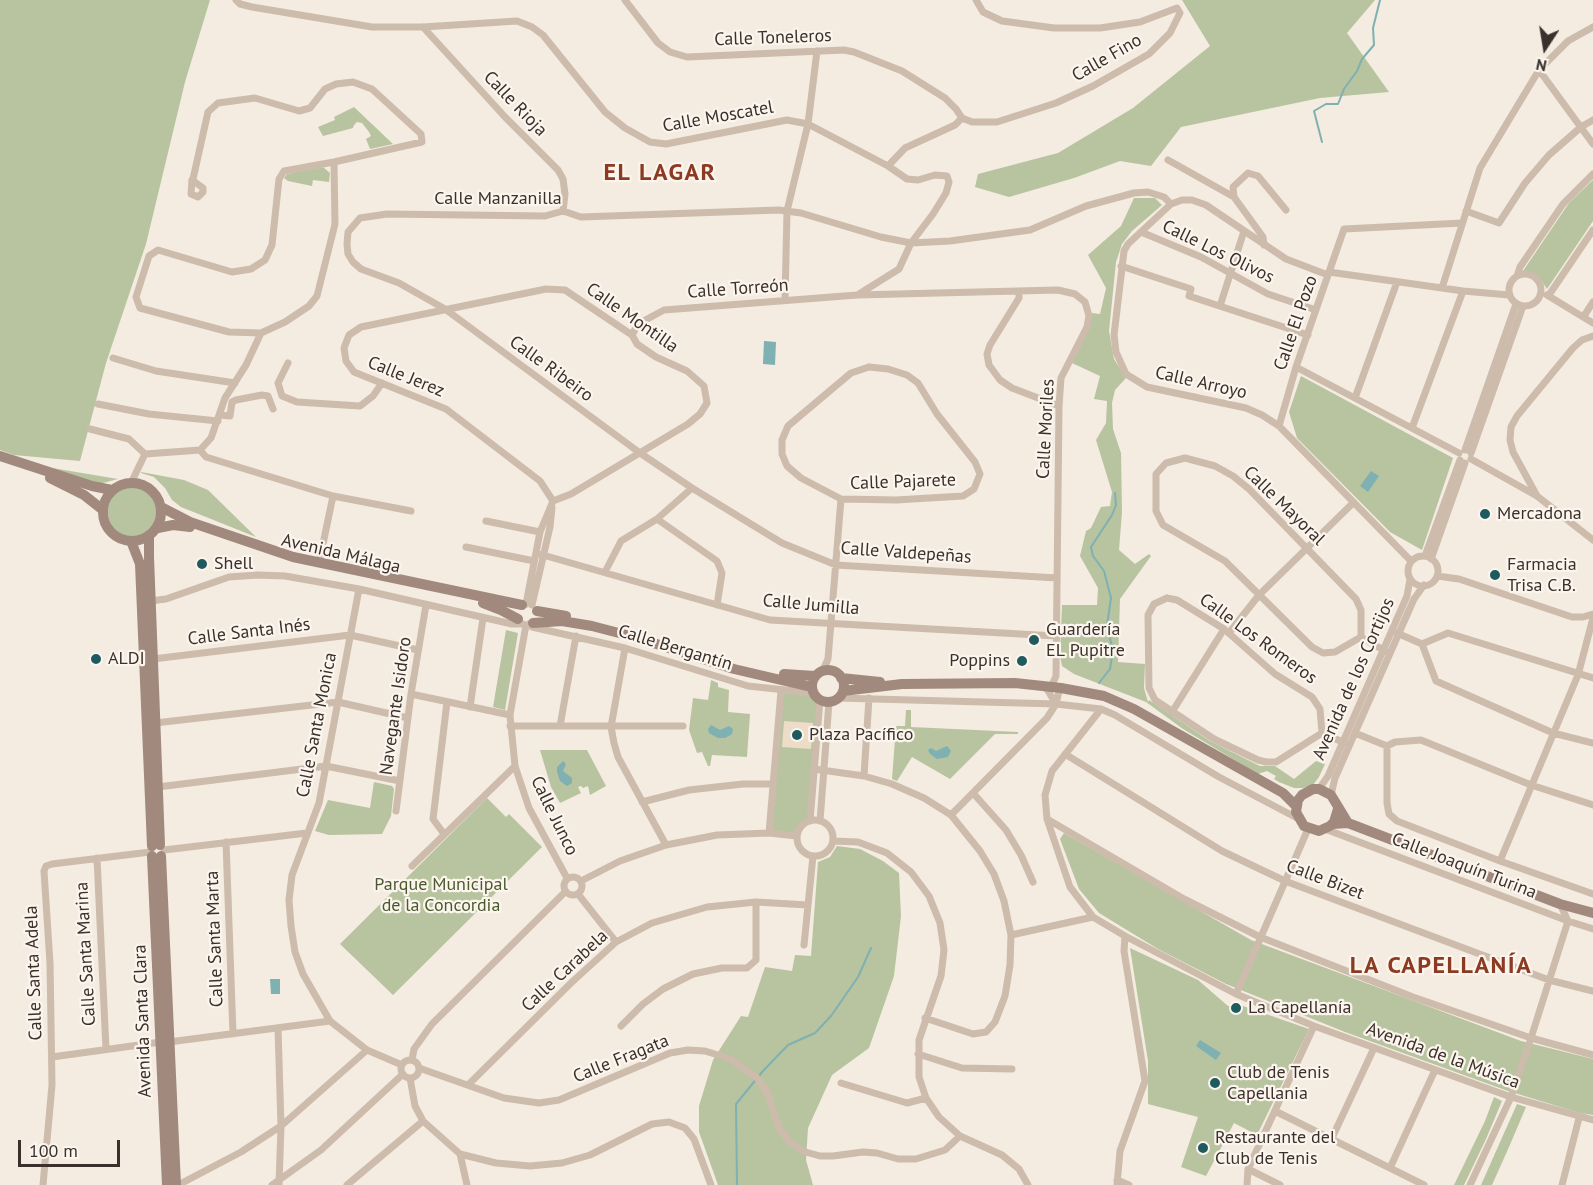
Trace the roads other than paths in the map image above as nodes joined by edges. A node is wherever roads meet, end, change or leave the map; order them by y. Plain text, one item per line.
1 (236, 0) edge
2 (625, 0) edge
3 (976, 0) edge
4 (423, 27) junction
5 (1593, 27) edge
6 (817, 51) junction
7 (1539, 70) junction
8 (962, 118) junction
9 (1593, 120) edge
10 (808, 124) junction
11 (1581, 127) junction
12 (1593, 144) edge
13 (1168, 160) dead end
14 (334, 162) junction
15 (888, 166) junction
16 (1593, 174) edge
17 (193, 179) dead end
18 (1234, 197) junction
19 (1171, 204) junction
20 (1286, 210) dead end
21 (563, 211) junction
22 (787, 211) junction
23 (1466, 211) junction
24 (1462, 223) junction
25 (1593, 230) edge
26 (1244, 231) junction
27 (1141, 232) junction
28 (911, 243) junction
29 (1264, 245) junction
30 (1121, 266) junction
31 (1230, 273) junction
32 (1328, 274) junction
33 (1517, 276) junction
34 (1397, 282) junction
35 (1442, 288) junction
36 (1019, 291) junction
37 (1463, 291) junction
38 (1541, 293) junction
39 (857, 295) junction
40 (1509, 295) junction
41 (1549, 295) junction
42 (785, 300) junction
43 (1593, 302) edge
44 (1520, 305) junction
45 (1220, 306) junction
46 (445, 309) junction
47 (1316, 310) junction
48 (1584, 316) junction
49 (1593, 323) edge
50 (261, 333) junction
51 (1308, 334) junction
52 (632, 335) junction
53 (1593, 336) edge
54 (113, 358) dead end
55 (288, 363) dead end
56 (1296, 368) junction
57 (235, 383) junction
58 (382, 383) junction
59 (1355, 398) junction
60 (98, 404) dead end
61 (1059, 406) junction
62 (273, 409) dead end
63 (219, 418) junction
64 (1279, 426) junction
65 (1412, 428) junction
66 (90, 429) dead end
67 (200, 450) junction
68 (640, 453) junction
69 (145, 454) junction
70 (0, 456) edge
71 (1465, 456) junction
72 (20, 462) junction
73 (136, 480) junction
74 (692, 488) junction
75 (112, 490) junction
76 (333, 496) junction
77 (1537, 496) junction
78 (841, 499) junction
79 (553, 501) junction
80 (1353, 503) junction
81 (161, 507) junction
82 (103, 510) junction
83 (411, 511) dead end
84 (657, 519) junction
85 (486, 521) dead end
86 (154, 532) junction
87 (540, 532) junction
88 (1593, 540) edge
89 (131, 541) junction
90 (466, 547) dead end
91 (1307, 549) junction
92 (545, 555) junction
93 (535, 557) junction
94 (1428, 557) junction
95 (1411, 561) junction
96 (319, 563) junction
97 (836, 565) junction
98 (605, 572) junction
99 (1437, 576) junction
100 (1057, 578) junction
101 (1410, 579) junction
102 (1424, 585) junction
103 (359, 589) junction
104 (1259, 595) junction
105 (146, 601) junction
106 (717, 604) junction
107 (426, 605) junction
108 (529, 606) junction
109 (1593, 616) edge
110 (483, 618) junction
111 (565, 619) junction
112 (526, 623) junction
113 (831, 623) junction
114 (1227, 631) junction
115 (1395, 632) junction
116 (350, 635) junction
117 (576, 636) junction
118 (1056, 636) junction
119 (1361, 637) junction
120 (1422, 644) junction
121 (625, 648) junction
122 (418, 650) junction
123 (1386, 652) junction
124 (153, 659) junction
125 (823, 672) junction
126 (1578, 675) junction
127 (841, 678) junction
128 (1593, 678) edge
129 (902, 684) junction
130 (1052, 687) junction
131 (781, 691) junction
132 (411, 694) junction
133 (826, 695) junction
134 (869, 698) junction
135 (338, 702) junction
136 (447, 702) junction
137 (1056, 704) junction
138 (470, 707) junction
139 (1101, 709) junction
140 (1172, 712) junction
141 (510, 715) junction
142 (408, 718) junction
143 (155, 723) junction
144 (510, 726) junction
145 (560, 726) junction
146 (683, 726) dead end
147 (611, 727) junction
148 (1322, 733) junction
149 (1355, 733) junction
150 (1554, 733) junction
151 (1346, 743) junction
152 (1593, 743) edge
153 (1387, 746) junction
154 (1065, 754) junction
155 (326, 766) junction
156 (514, 766) junction
157 (814, 770) junction
158 (824, 771) junction
159 (864, 776) junction
160 (400, 781) junction
161 (773, 784) junction
162 (1531, 785) junction
163 (158, 787) junction
164 (1319, 789) junction
165 (973, 793) junction
166 (1282, 793) junction
167 (1303, 794) junction
168 (1331, 795) junction
169 (642, 802) junction
170 (1593, 805) edge
171 (1296, 806) junction
172 (1338, 809) junction
173 (396, 811) dead end
174 (951, 815) junction
175 (1298, 818) junction
176 (1047, 819) junction
177 (810, 821) junction
178 (820, 821) junction
179 (1348, 823) junction
180 (1329, 827) junction
181 (1308, 829) junction
182 (307, 833) junction
183 (769, 833) junction
184 (444, 834) junction
185 (797, 836) junction
186 (833, 841) junction
187 (226, 842) junction
188 (666, 845) junction
189 (157, 851) junction
190 (813, 856) junction
191 (97, 858) junction
192 (1500, 861) junction
193 (412, 866) dead end
194 (567, 878) junction
195 (581, 881) junction
196 (1285, 881) junction
197 (1033, 882) dead end
198 (565, 892) junction
199 (578, 894) junction
200 (1593, 894) edge
201 (756, 902) junction
202 (1560, 903) junction
203 (808, 905) junction
204 (1591, 912) edge
205 (1093, 917) junction
206 (1568, 921) junction
207 (1593, 928) edge
208 (1011, 935) junction
209 (1125, 936) junction
210 (1260, 937) junction
211 (616, 942) junction
212 (804, 945) dead end
213 (1549, 980) junction
214 (1593, 991) edge
215 (1236, 994) junction
216 (925, 1018) junction
217 (330, 1021) junction
218 (621, 1026) dead end
219 (1314, 1026) junction
220 (278, 1028) junction
221 (233, 1034) junction
222 (1531, 1038) junction
223 (165, 1042) junction
224 (1374, 1048) junction
225 (106, 1049) junction
226 (367, 1050) junction
227 (918, 1054) junction
228 (1593, 1055) edge
229 (52, 1057) junction
230 (412, 1060) junction
231 (402, 1065) junction
232 (419, 1068) junction
233 (1012, 1069) dead end
234 (1435, 1070) junction
235 (406, 1076) junction
236 (841, 1083) dead end
237 (468, 1085) junction
238 (1511, 1097) junction
239 (926, 1098) junction
240 (1275, 1111) junction
241 (1579, 1118) junction
242 (1593, 1120) edge
243 (423, 1121) junction
244 (281, 1126) junction
245 (960, 1136) junction
246 (1332, 1138) junction
247 (460, 1154) junction
248 (1390, 1168) junction
249 (1248, 1169) junction
250 (1117, 1182) edge
251 (276, 1184) edge
252 (44, 1185) edge
253 (166, 1185) edge
254 (177, 1185) edge
255 (347, 1185) edge
256 (467, 1185) edge
257 (711, 1185) edge
258 (1028, 1185) edge
259 (1129, 1185) edge
260 (1247, 1185) edge
261 (1280, 1185) edge
262 (1424, 1185) edge
263 (1470, 1185) edge
264 (1562, 1185) edge

1 - 4 street, Calle Moscatel
2 - 6 street, Calle Toneleros
3 - 8 street, Calle Fino
4 - 10 street, Calle Moscatel
4 - 21 street, Calle Rioja
5 - 7 street
6 - 8 street, Calle Toneleros
6 - 10 street
7 - 11 street
7 - 23 street
8 - 15 street
9 - 11 street
10 - 15 street, Calle Moscatel
10 - 22 street
11 - 12 street
11 - 23 street
13 - 18 street
14 - 17 street
14 - 50 street
14 - 50 street
15 - 28 street, Calle Moscatel
16 - 33 street
18 - 20 street
18 - 29 street
19 - 26 street
19 - 27 street, Calle Arroyo
19 - 28 street, Calle Manzanilla
21 - 22 street, Calle Manzanilla
21 - 46 street, Calle Manzanilla
22 - 28 street, Calle Manzanilla
22 - 42 street
23 - 24 street
24 - 32 street, Calle El Pozo
24 - 35 street
25 - 41 street
26 - 29 street
26 - 31 street
27 - 30 street, Calle Arroyo
27 - 31 street, Calle Los Olivos
28 - 39 street
29 - 32 street
30 - 45 street
30 - 64 street, Calle Arroyo
31 - 45 street
31 - 47 street, Calle Los Olivos
32 - 34 street
32 - 47 street, Calle El Pozo
33 - 38 street
33 - 40 street
34 - 35 street
34 - 59 street
35 - 37 street
36 - 39 street, Calle Moriles
36 - 61 street
36 - 61 street, Calle Moriles
37 - 40 street
37 - 65 street
38 - 41 street
38 - 44 street
39 - 42 street, Calle Torreón
40 - 44 street
41 - 48 street
42 - 52 street, Calle Torreón
43 - 48 street
44 - 71 street
45 - 51 street
46 - 52 street, Calle Montilla
46 - 58 street, Calle Jerez
46 - 68 street, Calle Ribeiro
47 - 51 street, Calle El Pozo
48 - 49 street
50 - 57 street
51 - 56 street, Calle El Pozo
52 - 68 street, Calle Montilla
53 - 77 street
54 - 57 street
55 - 58 street
56 - 59 street
56 - 64 street, Calle El Pozo
57 - 63 street
58 - 79 street, Calle Jerez
59 - 65 street
60 - 63 street
61 - 100 street, Calle Moriles
62 - 63 street
63 - 67 street
64 - 80 street, Calle Arroyo
65 - 71 street
66 - 69 street
67 - 69 street
67 - 76 street
68 - 74 street, Calle Valdepeñas
68 - 79 street, Calle Montilla
69 - 73 street
70 - 72 street
71 - 77 street
71 - 94 street
72 - 75 street
72 - 82 street
73 - 75 street
73 - 81 street
74 - 84 street
74 - 97 street, Calle Valdepeñas
75 - 82 street
76 - 83 street
76 - 96 street
77 - 88 street
78 - 78 street, Calle Pajarete
78 - 97 street
79 - 87 street
79 - 92 street
80 - 91 street
80 - 95 street, Calle Arroyo
81 - 86 street
81 - 96 street, Avenida Málaga
82 - 89 street
84 - 98 street
84 - 106 street
85 - 87 street
86 - 89 street
86 - 105 street, Avenida Santa Clara
86 - 112 street, Avenida Málaga
87 - 93 street
89 - 105 street, Avenida Santa Clara
90 - 93 street, Calle Jumilla
91 - 104 street
91 - 104 street, Calle Mayoral
91 - 119 street, Calle Mayoral
92 - 93 street, Calle Jumilla
92 - 98 street, Calle Jumilla
92 - 108 street
93 - 108 street
94 - 95 street
94 - 99 street
95 - 101 street
96 - 108 street, Avenida Málaga
97 - 100 street, Calle Valdepeñas
97 - 113 street
98 - 106 street, Calle Jumilla
99 - 102 street
99 - 109 street
100 - 118 street, Calle Moriles
101 - 102 street
101 - 115 street, Avenida de los Cortijos
102 - 115 street, Avenida de los Cortijos
103 - 105 street, Calle Bergantín
103 - 107 street, Calle Bergantín
103 - 116 street, Calle Santa Monica
104 - 114 street
104 - 119 street, Calle Mayoral
105 - 124 street, Avenida Santa Clara
105 - 189 street, Avenida Santa Clara
106 - 113 street, Calle Jumilla
107 - 110 street, Calle Bergantín
107 - 122 street, Navegante Isidoro
108 - 111 street, Avenida Málaga
108 - 112 street
108 - 112 street
109 - 126 street
110 - 112 street, Calle Bergantín
110 - 138 street
111 - 112 street
111 - 125 street
111 - 133 street
112 - 117 street, Calle Bergantín
112 - 141 street, Calle Junco
113 - 118 street, Calle Jumilla
113 - 125 street
114 - 140 street
114 - 140 street, Calle Los Romeros
114 - 148 street, Calle Los Romeros
115 - 120 street
115 - 123 street, Avenida de los Cortijos
116 - 122 street, Calle Santa Inés
116 - 124 street, Calle Santa Inés
116 - 135 street, Calle Santa Monica
117 - 121 street, Calle Bergantín
117 - 145 street
118 - 130 street, Calle Moriles
119 - 123 street
120 - 126 street
120 - 150 street
121 - 131 street, Calle Bergantín
121 - 147 street
122 - 132 street, Navegante Isidoro
123 - 149 street, Avenida de los Cortijos
123 - 151 street, Avenida de los Cortijos
124 - 143 street, Avenida Santa Clara
125 - 127 street
125 - 133 street
126 - 128 street
126 - 150 street
127 - 129 street
127 - 133 street
129 - 130 street
129 - 133 street
130 - 137 street
130 - 137 street, Calle Moriles
130 - 166 street
131 - 133 street, Calle Bergantín
131 - 161 street
132 - 136 street
132 - 142 street, Navegante Isidoro
133 - 134 street, Calle Bergantín
133 - 157 street
133 - 158 street
134 - 137 street, Calle Bergantín
134 - 159 street
135 - 142 street
135 - 143 street
135 - 155 street, Calle Santa Monica
136 - 138 street
136 - 184 street
137 - 139 street, Calle Bergantín
137 - 165 street
138 - 141 street
139 - 154 street, Avenida de la Música
139 - 175 street
140 - 148 street, Calle Los Romeros
141 - 144 street, Calle Junco
142 - 160 street, Navegante Isidoro
143 - 163 street, Avenida Santa Clara
144 - 145 street
144 - 156 street, Calle Junco
145 - 147 street
146 - 147 street
147 - 169 street
148 - 151 street
149 - 151 street, Avenida de los Cortijos
149 - 153 street
150 - 152 street
150 - 162 street
151 - 164 street, Avenida de los Cortijos
151 - 168 street, Avenida de los Cortijos
153 - 162 street
153 - 192 street
154 - 176 street, Avenida de la Música
154 - 196 street, Calle Bizet
155 - 160 street
155 - 163 street
155 - 182 street, Calle Santa Monica
156 - 184 street
156 - 194 street, Calle Junco
157 - 158 street
157 - 177 street
158 - 159 street
158 - 178 street
159 - 174 street
160 - 173 street, Navegante Isidoro
161 - 169 street
161 - 183 street
162 - 170 street
162 - 192 street
163 - 189 street, Avenida Santa Clara
164 - 167 street
164 - 168 street
165 - 174 street
165 - 197 street
166 - 167 street
166 - 171 street
167 - 171 street
168 - 172 street
169 - 188 street
171 - 175 street
172 - 179 street
172 - 180 street
174 - 208 street
175 - 181 street
176 - 205 street, Avenida de la Música
176 - 210 street
177 - 178 street
177 - 185 street
178 - 186 street
179 - 180 street
179 - 202 street
180 - 181 street
180 - 206 street, Calle Joaquín Turina
181 - 196 street
182 - 187 street, Calle Santa Adela
182 - 217 street, Calle Santa Monica
183 - 185 street
183 - 188 street
184 - 193 street
185 - 190 street
186 - 190 street
186 - 216 street
187 - 189 street, Calle Santa Adela
187 - 221 street, Calle Santa Marta
188 - 195 street
189 - 191 street, Calle Santa Adela
189 - 223 street, Avenida Santa Clara
190 - 203 street
191 - 225 street, Calle Santa Marina
191 - 229 street, Calle Santa Adela
192 - 200 street
194 - 195 street
194 - 198 street
195 - 199 street
196 - 210 street
196 - 213 street, Calle Bizet
198 - 199 street
198 - 230 street
199 - 211 street
201 - 203 street, Calle Carabela
201 - 211 street, Calle Carabela
201 - 218 street
202 - 204 street
202 - 206 street
203 - 212 street
204 - 206 street
205 - 208 street
205 - 209 street, Avenida de la Música
206 - 207 street, Calle Joaquín Turina
206 - 213 street
208 - 216 street
209 - 215 street, Avenida de la Música
209 - 250 street
210 - 215 street
210 - 222 street
211 - 237 street, Calle Carabela
213 - 214 street, Calle Bizet
213 - 222 street
215 - 219 street, Avenida de la Música
216 - 227 street
217 - 220 street
217 - 226 street, Calle Santa Monica
219 - 224 street, Avenida de la Música
219 - 240 street
220 - 221 street
220 - 244 street
221 - 223 street
222 - 228 street
222 - 238 street
223 - 225 street
223 - 253 street, Avenida Santa Clara
223 - 254 street, Avenida Santa Clara
224 - 234 street, Avenida de la Música
224 - 246 street
225 - 229 street
226 - 231 street, Calle Santa Monica
226 - 244 street
227 - 233 street
227 - 239 street
229 - 252 street, Calle Santa Adela
230 - 231 street
230 - 232 street
231 - 235 street
232 - 235 street
232 - 237 street, Calle Fragata
234 - 238 street, Avenida de la Música
234 - 248 street
235 - 243 street
235 - 251 street
236 - 239 street
237 - 245 street, Calle Fragata
238 - 241 street, Avenida de la Música
238 - 263 street
239 - 245 street
240 - 246 street
240 - 249 street
241 - 242 street, Avenida de la Música
241 - 264 street
243 - 247 street
243 - 255 street
244 - 251 street
244 - 254 street
245 - 258 street
246 - 248 street
247 - 256 street
247 - 257 street
248 - 262 street
249 - 260 street
249 - 261 street
250 - 259 street

